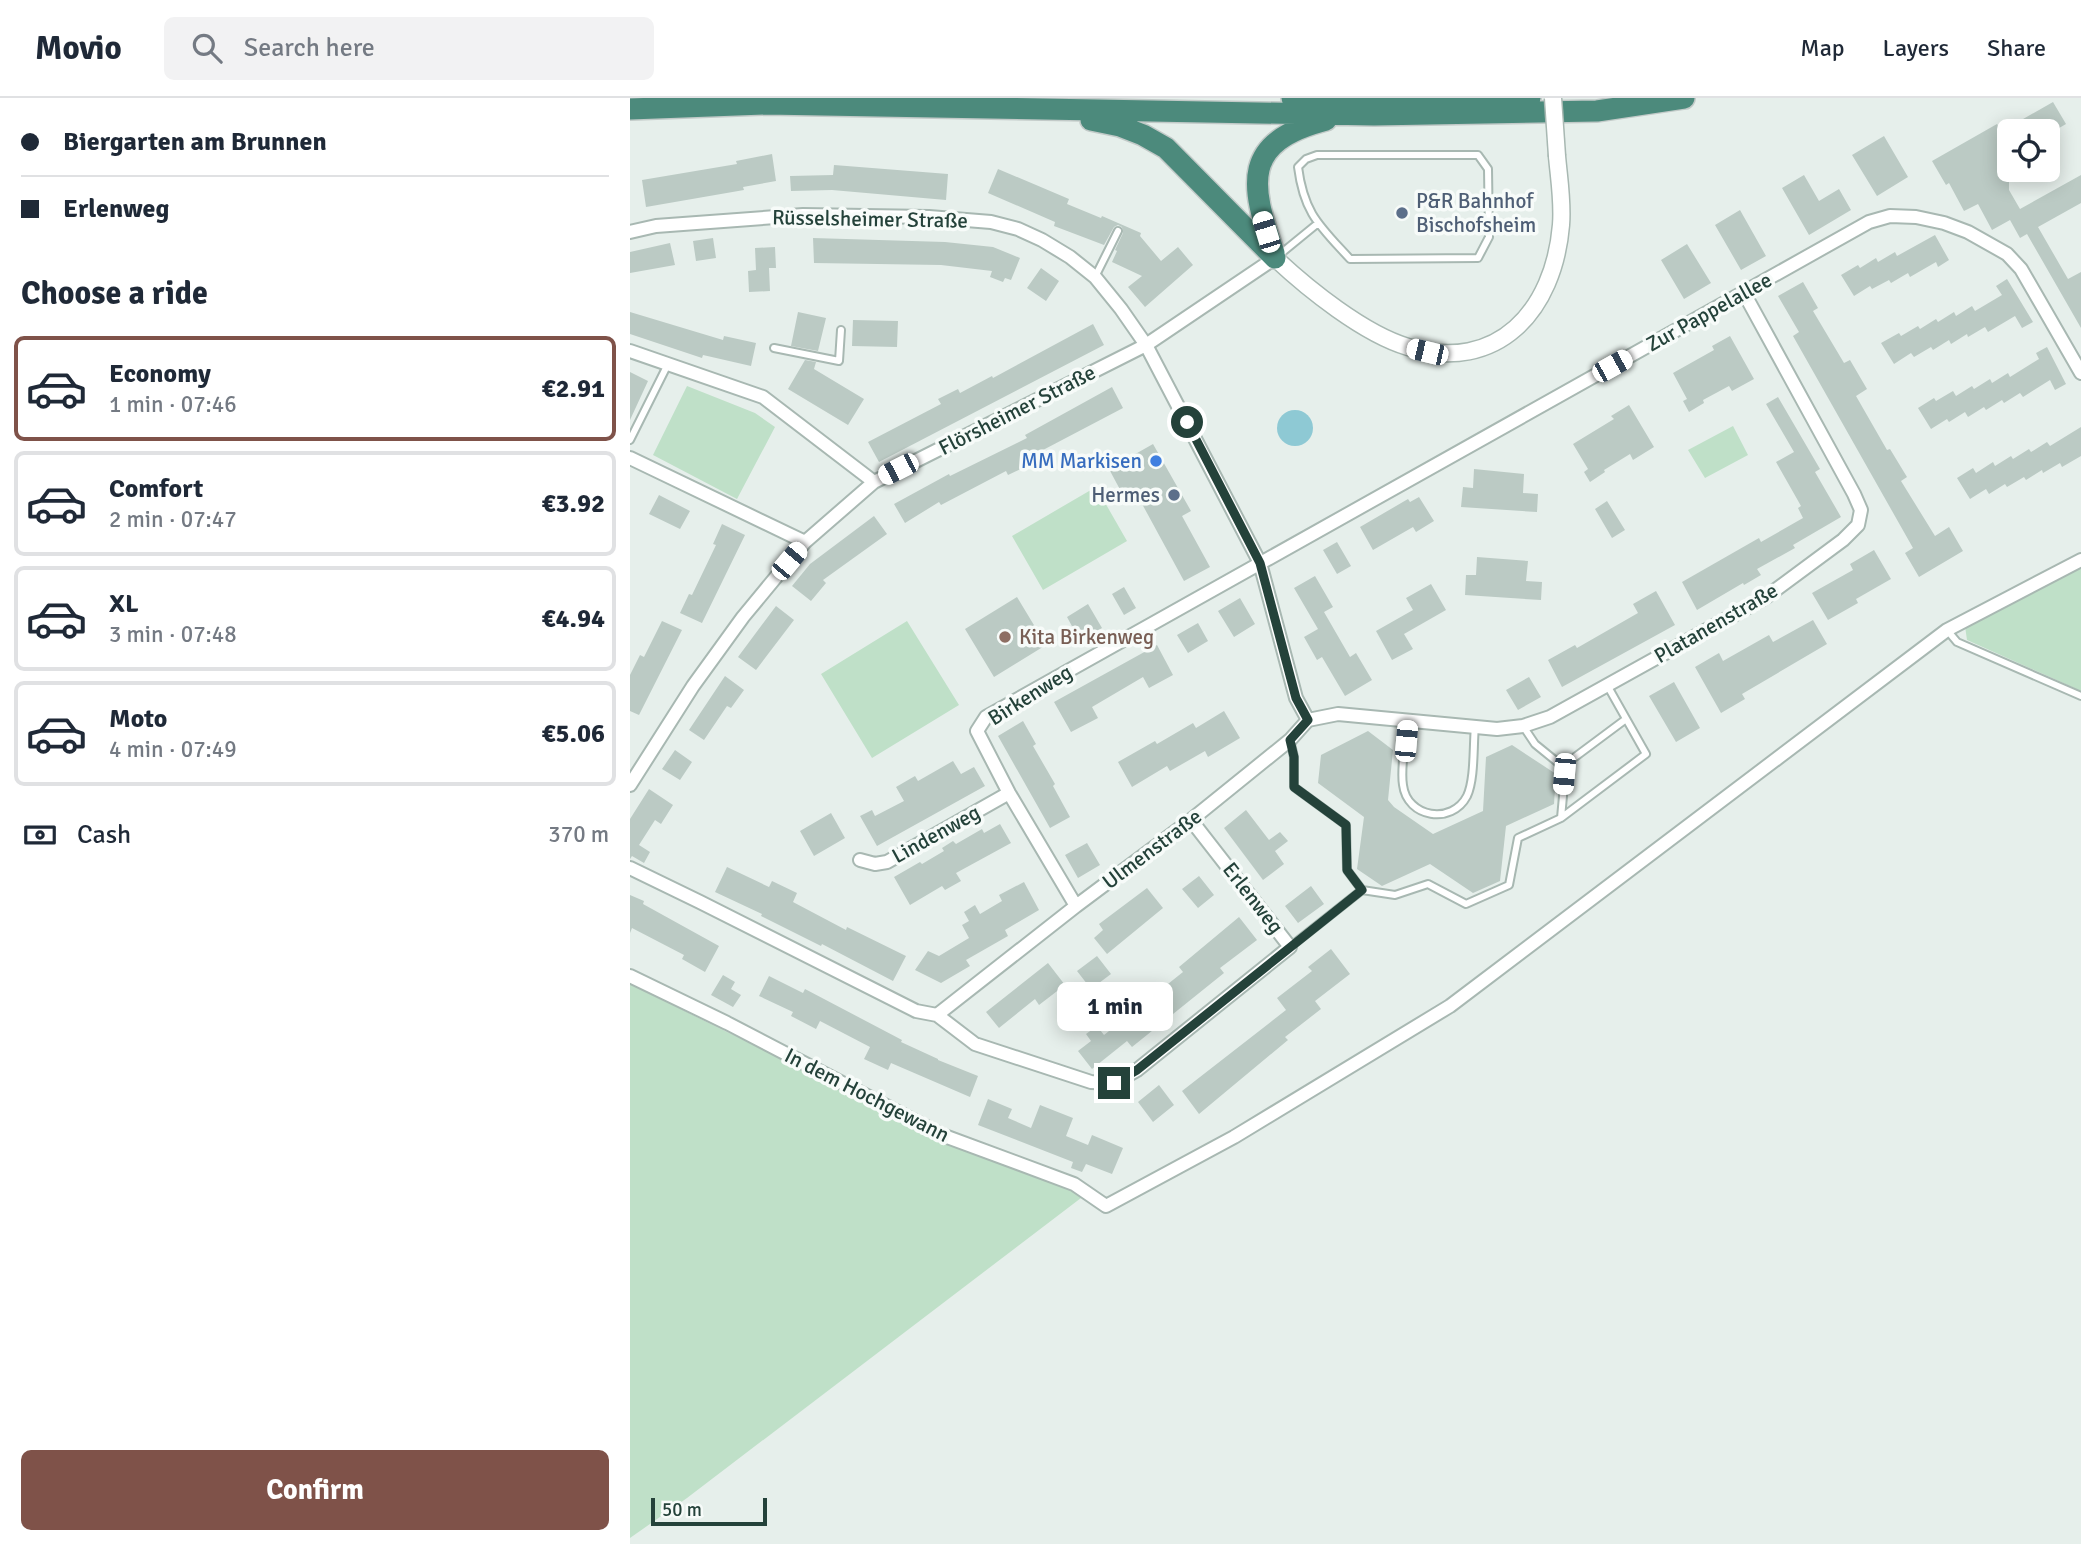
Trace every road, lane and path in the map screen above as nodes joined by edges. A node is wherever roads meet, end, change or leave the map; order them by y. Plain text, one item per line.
1 (1292, 98) edge
2 (1530, 98) edge
3 (1553, 98) edge
4 (1684, 98) edge
5 (630, 109) edge
6 (1045, 110) junction
7 (1374, 116) junction
8 (1317, 224) junction
9 (630, 232) edge
10 (1118, 232) dead end
11 (1275, 258) junction
12 (1094, 277) junction
13 (1744, 293) junction
14 (841, 330) dead end
15 (1146, 345) junction
16 (774, 348) dead end
17 (630, 351) edge
18 (668, 364) junction
19 (2081, 373) edge
20 (630, 440) edge
21 (630, 458) edge
22 (874, 482) junction
23 (805, 542) junction
24 (2081, 561) edge
25 (1260, 563) junction
26 (1947, 630) junction
27 (1606, 685) junction
28 (2081, 696) edge
29 (1626, 719) junction
30 (1308, 720) junction
31 (1407, 720) junction
32 (1475, 726) junction
33 (1523, 726) junction
34 (1290, 740) junction
35 (1575, 757) dead end
36 (630, 785) edge
37 (1009, 793) junction
38 (1561, 818) junction
39 (1191, 820) junction
40 (860, 860) dead end
41 (630, 868) edge
42 (1362, 890) junction
43 (1076, 906) junction
44 (1290, 947) junction
45 (630, 976) edge
46 (937, 1015) junction

1 - 2 highway
3 - 11 street, bridge
4 - 7 highway
5 - 6 highway
6 - 7 highway
6 - 11 highway
7 - 11 highway
8 - 8 lane
8 - 11 lane
9 - 12 street, Rüsselsheimer Straße
10 - 12 lane
11 - 15 street, Flörsheimer Straße
12 - 15 street, Rüsselsheimer Straße
13 - 19 street, Zur Pappelallee
13 - 25 street, Zur Pappelallee
13 - 27 street, Platanenstraße
14 - 16 lane
15 - 22 street, Flörsheimer Straße
15 - 25 street
17 - 18 street
18 - 20 lane
18 - 22 street
21 - 23 street
22 - 23 street, Flörsheimer Straße
23 - 36 street, Flörsheimer Straße
24 - 26 street
25 - 30 street
25 - 37 street, Birkenweg
26 - 28 lane
26 - 45 street, In dem Hochgewann
27 - 29 lane
27 - 33 street, Platanenstraße
29 - 35 lane
29 - 38 lane
30 - 31 street, Platanenstraße
30 - 34 street, Ulmenstraße
31 - 32 street, Platanenstraße
31 - 32 lane
32 - 33 street, Platanenstraße
33 - 38 lane
34 - 39 street, Ulmenstraße
34 - 42 lane
37 - 40 street, Lindenweg
37 - 43 street, Birkenweg
38 - 42 lane
39 - 43 street, Ulmenstraße
39 - 44 street, Erlenweg
41 - 46 street
42 - 44 lane
43 - 46 street, Ulmenstraße
44 - 46 street, Erlenweg

